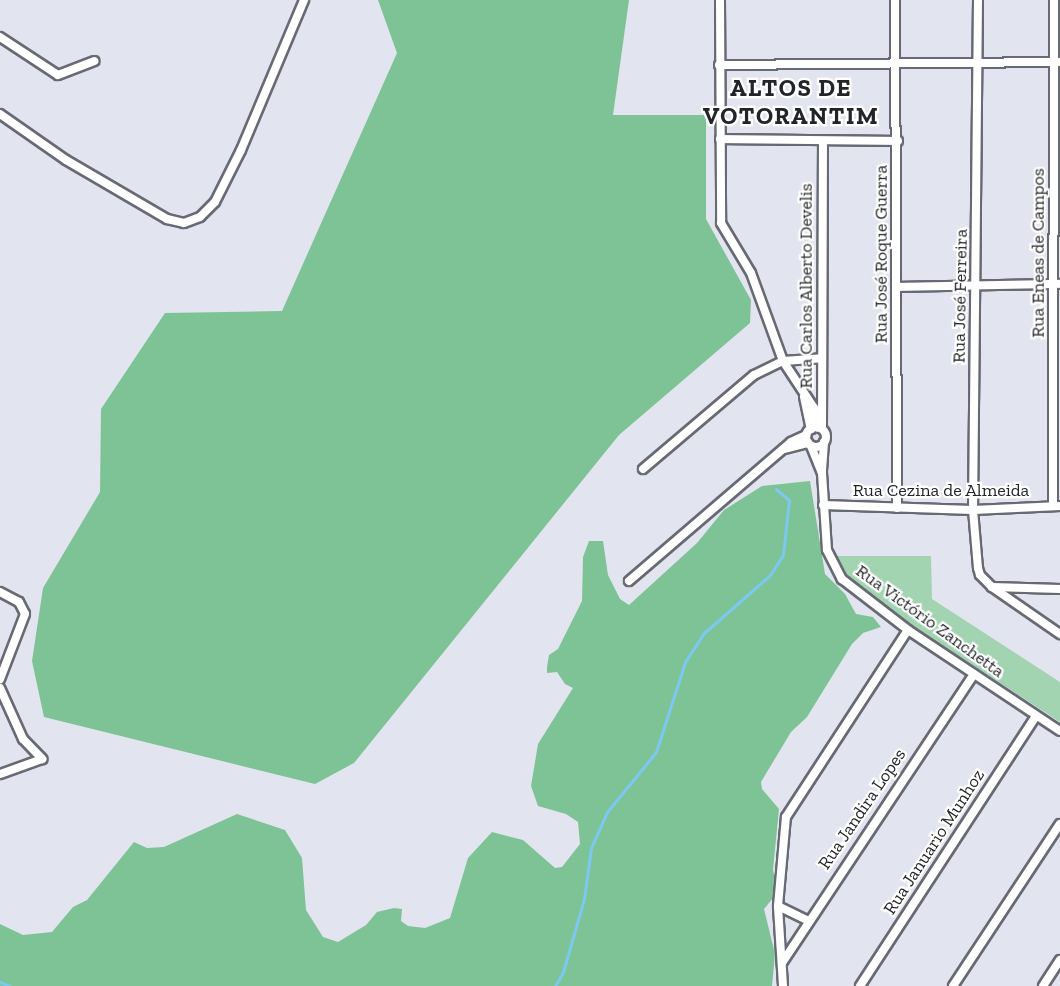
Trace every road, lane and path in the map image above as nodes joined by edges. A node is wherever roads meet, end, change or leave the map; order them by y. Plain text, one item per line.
1 (304, 0) edge
2 (720, 0) edge
3 (896, 0) edge
4 (978, 0) edge
5 (1054, 0) edge
6 (0, 37) edge
7 (94, 61) dead end
8 (978, 61) junction
9 (1057, 62) edge
10 (896, 63) junction
11 (719, 65) junction
12 (0, 114) edge
13 (720, 140) junction
14 (898, 141) junction
15 (823, 142) junction
16 (977, 284) junction
17 (1058, 284) edge
18 (898, 287) junction
19 (822, 358) junction
20 (783, 361) junction
21 (813, 435) junction
22 (825, 442) junction
23 (643, 469) dead end
24 (822, 473) junction
25 (823, 505) junction
26 (1057, 506) edge
27 (897, 508) junction
28 (973, 510) junction
29 (629, 581) dead end
30 (992, 587) junction
31 (1060, 589) edge
32 (0, 592) edge
33 (908, 630) junction
34 (1060, 633) edge
35 (974, 674) junction
36 (0, 679) edge
37 (0, 688) edge
38 (1036, 716) junction
39 (1060, 731) edge
40 (0, 774) edge
41 (1060, 824) edge
42 (778, 906) junction
43 (807, 920) junction
44 (1060, 960) edge
45 (781, 964) junction
46 (783, 986) edge
47 (860, 986) edge
48 (953, 986) edge
49 (1043, 986) edge

1 - 12 street
2 - 11 street
3 - 10 street, Rua José Roque Guerra
4 - 8 street, Rua José Ferreira
5 - 9 street, Rua Eneas de Campos
6 - 7 street
8 - 9 street
8 - 10 street
8 - 16 street, Rua José Ferreira
9 - 17 street, Rua Eneas de Campos
10 - 11 street
10 - 14 street, Rua José Roque Guerra
11 - 13 street
13 - 15 street
13 - 20 street
14 - 15 street
14 - 18 street, Rua José Roque Guerra
15 - 19 street, Rua Carlos Alberto Develis
16 - 17 street
16 - 18 street
16 - 28 street, Rua José Ferreira
17 - 26 street, Rua Eneas de Campos
18 - 27 street, Rua José Roque Guerra
19 - 20 street
19 - 21 street, Rua Carlos Alberto Develis
20 - 21 street
20 - 23 street
21 - 22 street
21 - 22 street
21 - 24 street, Rua Carlos Alberto Develis
21 - 29 street
22 - 24 street
24 - 25 street, Rua Victório Zanchetta
25 - 27 street, Rua Cezina de Almeida
25 - 33 street, Rua Victório Zanchetta
26 - 28 street, Rua Cezina de Almeida
27 - 28 street, Rua Cezina de Almeida
28 - 30 street, Rua José Ferreira
30 - 31 street
30 - 34 street
32 - 36 street
33 - 35 street, Rua Victório Zanchetta
33 - 42 street
35 - 38 street, Rua Victório Zanchetta
35 - 43 street, Rua Jandira Lopes
37 - 40 street
38 - 39 street, Rua Victório Zanchetta
38 - 47 street, Rua Januario Munhoz
41 - 48 street
42 - 43 street
42 - 45 street
43 - 45 street, Rua Jandira Lopes
44 - 49 street
45 - 46 street

